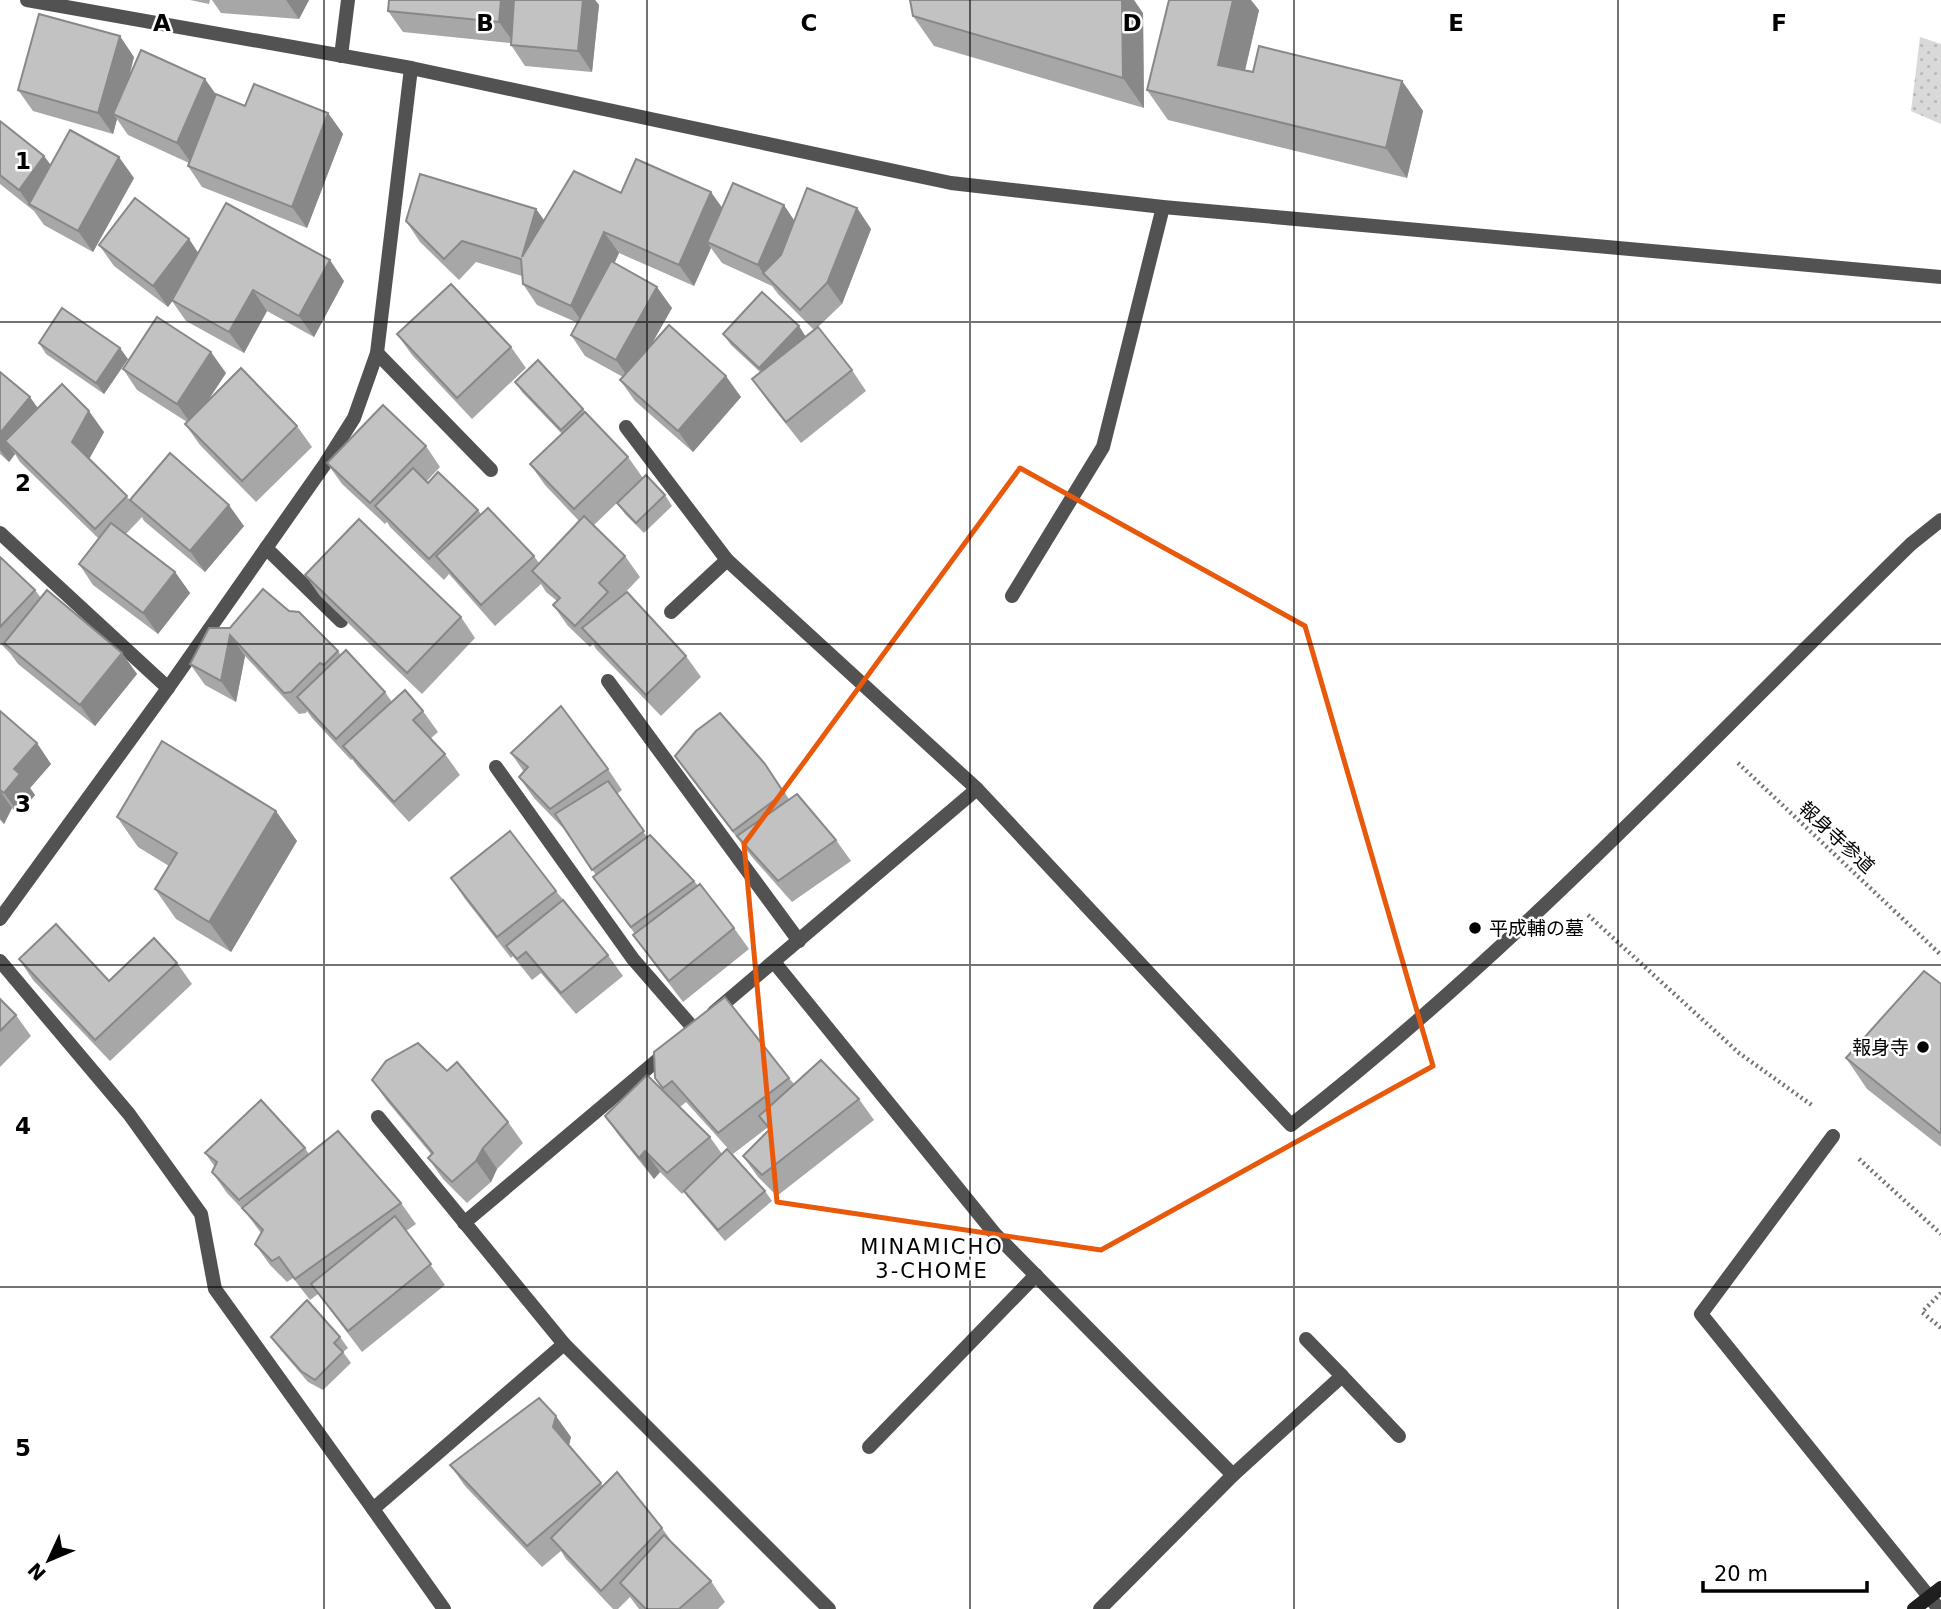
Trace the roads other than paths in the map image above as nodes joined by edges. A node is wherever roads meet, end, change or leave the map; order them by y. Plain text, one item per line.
1 (27, 0) edge
2 (348, 0) edge
3 (341, 56) junction
4 (411, 68) junction
5 (1163, 207) junction
6 (1941, 277) edge
7 (377, 353) junction
8 (626, 427) dead end
9 (491, 470) dead end
10 (1941, 520) edge
11 (0, 533) edge
12 (266, 548) junction
13 (727, 560) junction
14 (1012, 596) dead end
15 (671, 612) dead end
16 (341, 621) edge
17 (608, 681) edge
18 (168, 688) junction
19 (496, 767) dead end
20 (977, 789) junction
21 (0, 919) edge
22 (799, 941) junction
23 (0, 961) edge
24 (774, 962) junction
25 (694, 1029) junction
26 (378, 1116) edge
27 (1833, 1136) road end
28 (464, 1223) junction
29 (1036, 1275) junction
30 (1306, 1339) dead end
31 (564, 1344) junction
32 (1342, 1376) junction
33 (1399, 1436) dead end
34 (869, 1447) dead end
35 (1233, 1475) junction
36 (373, 1509) junction
37 (1936, 1598) edge
38 (444, 1609) edge
39 (829, 1609) edge
40 (1100, 1609) edge
41 (1914, 1609) edge

1 - 3 street
2 - 3 street
3 - 4 street
4 - 5 street
4 - 7 street
5 - 6 street
5 - 14 street
7 - 9 street
7 - 12 street
8 - 13 street
10 - 20 street
11 - 18 street
12 - 16 street
12 - 18 street
13 - 15 street
13 - 20 street
17 - 22 street
18 - 21 street
19 - 25 street
20 - 22 street
22 - 24 street
23 - 36 street
24 - 25 street
24 - 29 street
25 - 28 street
26 - 28 street
27 - 37 street
28 - 31 street
29 - 34 street
29 - 35 street
30 - 32 street
31 - 36 street
31 - 39 street
32 - 33 street
32 - 35 street
35 - 40 street
36 - 38 street
37 - 41 street

